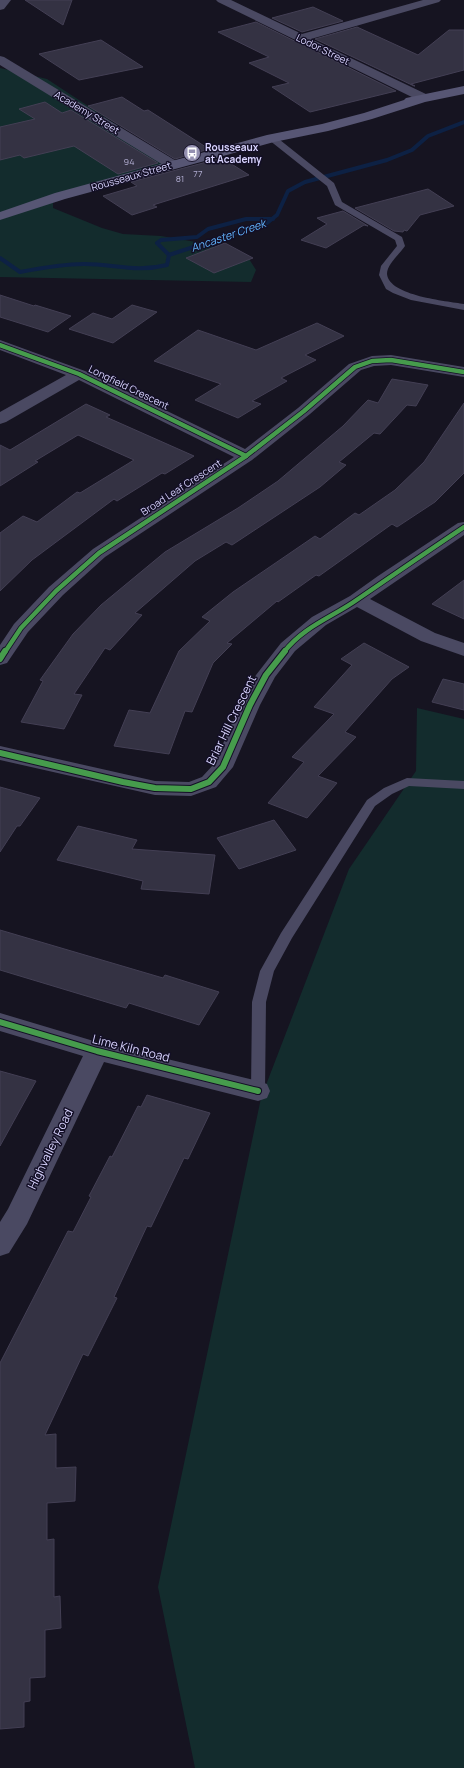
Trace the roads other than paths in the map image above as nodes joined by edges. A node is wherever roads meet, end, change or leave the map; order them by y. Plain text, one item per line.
1 (5, 0) edge
2 (222, 0) edge
3 (435, 0) edge
4 (0, 7) edge
5 (302, 38) junction
6 (0, 60) edge
7 (464, 90) edge
8 (424, 98) junction
9 (272, 138) junction
10 (173, 164) junction
11 (60, 196) junction
12 (0, 208) edge
13 (0, 216) edge
14 (464, 307) edge
15 (0, 346) edge
16 (464, 372) edge
17 (79, 374) junction
18 (0, 419) edge
19 (246, 456) junction
20 (464, 527) edge
21 (357, 600) junction
22 (464, 650) edge
23 (0, 659) edge
24 (0, 753) edge
25 (464, 785) edge
26 (0, 1022) edge
27 (97, 1050) junction
28 (258, 1091) joint
29 (0, 1245) edge

1 - 4 street
2 - 5 street, Lodor Street
3 - 5 street
5 - 8 street, Lodor Street
6 - 10 street, Academy Street
7 - 8 main road, Rousseaux Street
8 - 9 main road, Rousseaux Street
9 - 10 main road, Rousseaux Street
9 - 14 lane
10 - 11 main road, Rousseaux Street
11 - 12 main road, Rousseaux Street
11 - 13 main road, Rousseaux Street
15 - 17 street, Longfield Crescent
16 - 19 street, Broad Leaf Crescent
17 - 18 street
17 - 19 street, Longfield Crescent
19 - 23 street, Broad Leaf Crescent
20 - 21 street, Briar Hill Crescent
21 - 22 street
21 - 24 street, Briar Hill Crescent
25 - 28 lane
26 - 27 street, Lime Kiln Road
27 - 28 street, Lime Kiln Road
27 - 29 street, Highvalley Road

